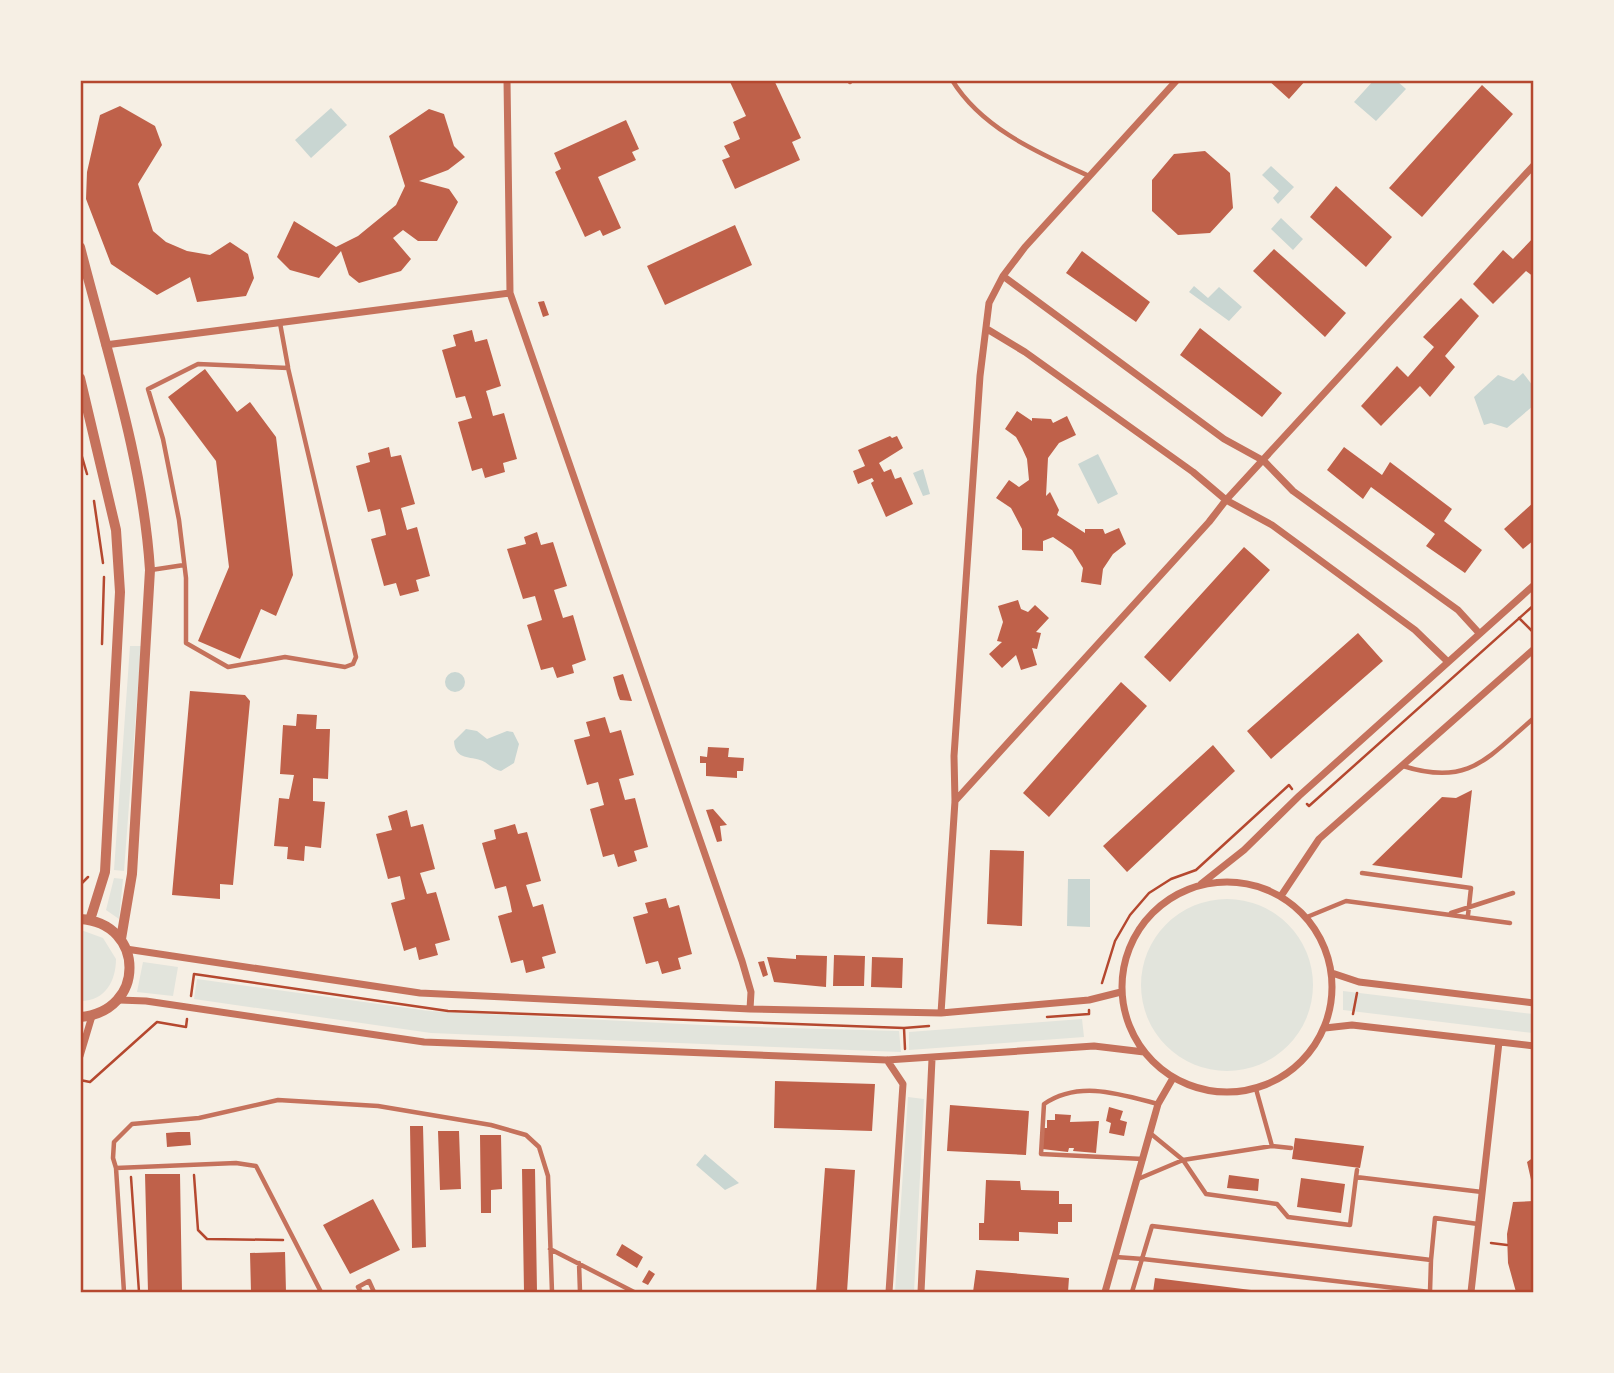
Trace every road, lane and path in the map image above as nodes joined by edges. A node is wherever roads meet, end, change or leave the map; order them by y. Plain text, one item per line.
1 (507, 80) edge
2 (952, 80) edge
3 (1177, 80) edge
4 (1534, 165) edge
5 (1089, 176) junction
6 (80, 247) edge
7 (1003, 276) junction
8 (510, 293) junction
9 (280, 323) junction
10 (986, 329) junction
11 (105, 345) junction
12 (288, 368) junction
13 (80, 378) edge
14 (80, 450) edge
15 (1264, 461) junction
16 (90, 483) dead end
17 (93, 494) dead end
18 (1226, 500) junction
19 (184, 565) junction
20 (150, 570) junction
21 (1534, 585) edge
22 (1510, 607) junction
23 (1479, 633) junction
24 (1534, 633) edge
25 (1534, 649) edge
26 (102, 657) dead end
27 (1447, 661) junction
28 (1534, 718) edge
29 (1403, 766) junction
30 (955, 801) junction
31 (90, 871) dead end
32 (1362, 873) dead end
33 (1200, 884) junction
34 (80, 885) edge
35 (1513, 892) dead end
36 (1281, 896) junction
37 (1469, 906) junction
38 (1451, 914) junction
39 (1468, 915) junction
40 (1307, 917) junction
41 (85, 919) edge
42 (1510, 923) dead end
43 (124, 944) junction
44 (1332, 973) junction
45 (1359, 982) junction
46 (1121, 992) junction
47 (118, 1000) junction
48 (1534, 1003) edge
49 (189, 1007) junction
50 (750, 1009) junction
51 (941, 1013) junction
52 (1089, 1014) dead end
53 (86, 1017) edge
54 (1036, 1018) dead end
55 (1352, 1025) junction
56 (930, 1026) dead end
57 (904, 1028) junction
58 (1325, 1028) junction
59 (1499, 1042) junction
60 (1534, 1046) edge
61 (1144, 1052) junction
62 (80, 1056) edge
63 (905, 1059) junction
64 (932, 1059) junction
65 (887, 1060) junction
66 (1173, 1078) junction
67 (80, 1080) edge
68 (1255, 1089) junction
69 (1158, 1104) junction
70 (1150, 1133) junction
71 (1272, 1146) junction
72 (1292, 1147) dead end
73 (1143, 1159) junction
74 (1183, 1160) junction
75 (116, 1168) junction
76 (193, 1169) dead end
77 (1357, 1170) dead end
78 (130, 1173) dead end
79 (1356, 1177) junction
80 (1137, 1179) junction
81 (1482, 1192) junction
82 (1478, 1224) junction
83 (1491, 1243) dead end
84 (290, 1245) dead end
85 (1507, 1245) dead end
86 (550, 1249) junction
87 (1116, 1257) junction
88 (1143, 1259) junction
89 (1431, 1260) junction
90 (579, 1263) junction
91 (124, 1293) edge
92 (139, 1293) edge
93 (321, 1293) edge
94 (361, 1293) edge
95 (374, 1293) edge
96 (552, 1293) edge
97 (580, 1293) edge
98 (635, 1293) edge
99 (889, 1293) edge
100 (922, 1293) edge
101 (1105, 1293) edge
102 (1132, 1293) edge
103 (1471, 1293) edge

1 - 8 street
2 - 5 lane
3 - 5 street
4 - 15 street
5 - 7 street
6 - 11 street
7 - 10 street
7 - 15 street
8 - 9 street
8 - 50 street
9 - 11 street
9 - 12 lane
10 - 18 street
10 - 30 street
11 - 20 street
12 - 19 lane
12 - 19 lane
13 - 41 street
14 - 16 path
15 - 18 street
15 - 23 street
17 - 26 path
18 - 27 street
18 - 30 street
19 - 20 lane
20 - 43 street
21 - 22 street
22 - 23 street
22 - 24 path
23 - 27 street
25 - 29 street
27 - 33 street
28 - 29 lane
29 - 36 street
30 - 51 street
31 - 34 path
32 - 37 lane
33 - 36 street
33 - 46 street
35 - 37 lane
36 - 40 street
37 - 38 lane
37 - 39 lane
38 - 39 lane
38 - 40 lane
39 - 42 lane
40 - 44 street
41 - 43 street
43 - 47 street
43 - 50 street
44 - 45 street
44 - 58 street
45 - 48 street
45 - 55 path
46 - 51 street
46 - 61 street
47 - 49 street
47 - 53 street
49 - 57 path
49 - 65 street
49 - 67 path
50 - 51 street
52 - 54 path
53 - 62 street
55 - 58 street
55 - 59 street
56 - 57 path
57 - 63 path
58 - 68 street
59 - 60 street
59 - 81 street
61 - 64 street
61 - 66 street
63 - 64 street
63 - 65 street
64 - 100 street
65 - 99 street
66 - 68 street
66 - 69 street
68 - 71 lane
69 - 70 street
69 - 73 lane
70 - 73 street
70 - 74 lane
71 - 72 lane
71 - 74 lane
73 - 80 street
74 - 79 lane
74 - 80 lane
75 - 86 lane
75 - 91 lane
75 - 93 lane
76 - 84 path
77 - 79 lane
78 - 92 path
79 - 81 lane
80 - 87 street
81 - 82 street
82 - 89 lane
82 - 103 street
83 - 85 path
86 - 90 lane
86 - 96 lane
87 - 88 lane
87 - 101 street
88 - 89 lane
88 - 89 lane
88 - 102 lane
90 - 97 lane
90 - 98 lane
94 - 95 lane

